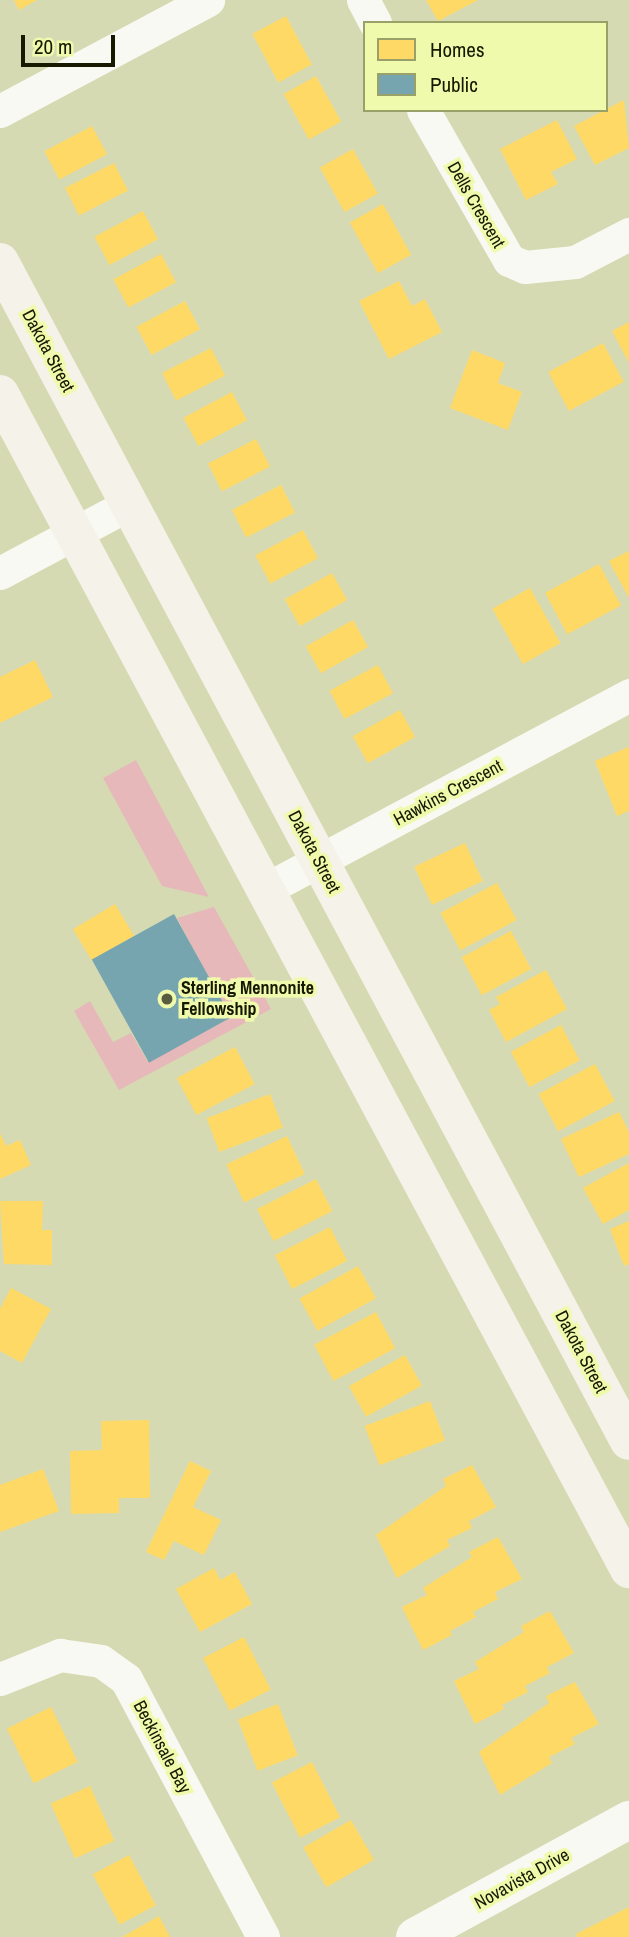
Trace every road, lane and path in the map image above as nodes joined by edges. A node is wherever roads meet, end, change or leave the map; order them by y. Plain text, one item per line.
1 (208, 0) edge
2 (363, 0) edge
3 (374, 21) edge
4 (0, 111) edge
5 (424, 112) edge
6 (629, 234) edge
7 (0, 262) edge
8 (0, 394) edge
9 (129, 504) junction
10 (76, 532) junction
11 (0, 573) edge
12 (629, 695) edge
13 (320, 861) junction
14 (266, 889) junction
15 (629, 1441) edge
16 (629, 1569) edge
17 (0, 1679) edge
18 (629, 1820) edge
19 (263, 1937) edge
20 (415, 1937) edge

1 - 4 street
2 - 3 street
5 - 6 street, Dells Crescent
7 - 9 main road, Dakota Street
8 - 10 main road
9 - 10 street
9 - 13 main road, Dakota Street
10 - 11 street
10 - 14 main road
12 - 13 street, Hawkins Crescent
13 - 14 street, Hawkins Crescent
13 - 15 main road, Dakota Street
14 - 16 main road
17 - 19 street, Beckinsale Bay
18 - 20 street, Novavista Drive

